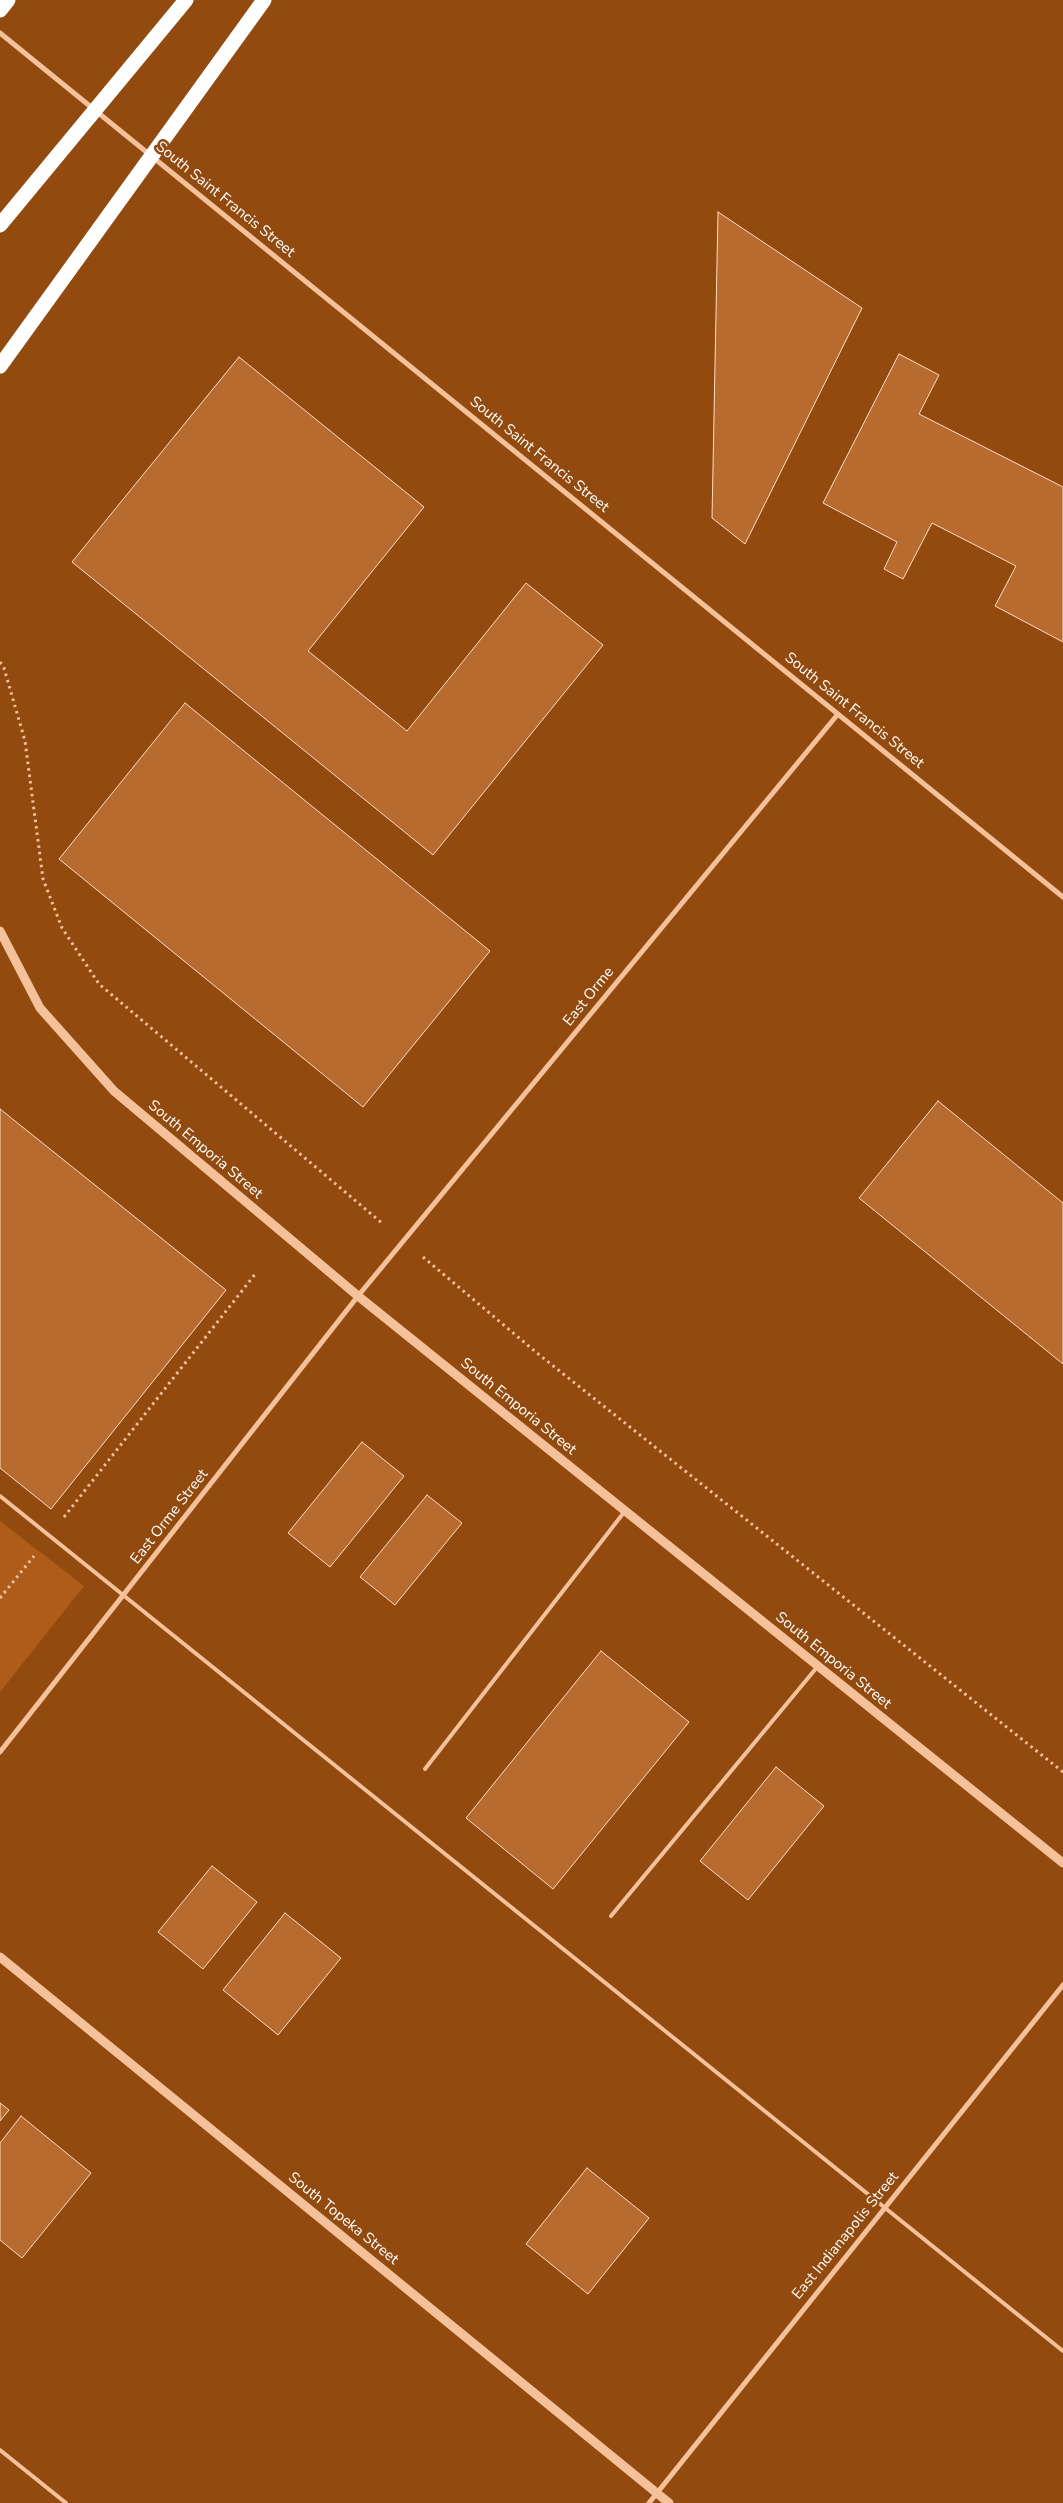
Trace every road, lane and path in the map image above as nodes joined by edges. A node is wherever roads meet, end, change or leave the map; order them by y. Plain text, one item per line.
1 (8, 0) edge
2 (186, 0) edge
3 (264, 0) edge
4 (0, 10) edge
5 (0, 33) edge
6 (0, 225) edge
7 (0, 366) edge
8 (0, 662) edge
9 (838, 714) junction
10 (1063, 898) edge
11 (0, 931) edge
12 (404, 1242) junction
13 (256, 1273) dead end
14 (358, 1296) junction
15 (0, 1496) edge
16 (626, 1511) junction
17 (49, 1536) junction
18 (123, 1596) junction
19 (0, 1598) edge
20 (818, 1666) junction
21 (0, 1752) edge
22 (425, 1769) dead end
23 (1063, 1772) edge
24 (1063, 1863) edge
25 (611, 1916) dead end
26 (0, 1957) edge
27 (1063, 1985) edge
28 (885, 2207) junction
29 (1063, 2351) edge
30 (0, 2450) edge
31 (656, 2493) junction
32 (66, 2503) edge
33 (649, 2503) edge
34 (669, 2503) edge

1 - 4 highway
2 - 6 highway, bridge
3 - 7 highway, bridge
5 - 9 street, South Saint Francis Street
8 - 12 path
9 - 10 street, South Saint Francis Street
9 - 12 street, East Orme
11 - 14 street, South Emporia Street
12 - 14 street, East Orme
12 - 23 path
13 - 17 path
14 - 16 street, South Emporia Street
14 - 18 street, East Orme Street
15 - 17 lane
16 - 20 street, South Emporia Street
16 - 22 lane
17 - 18 lane
17 - 19 path
18 - 21 street, East Orme Street
18 - 28 lane
20 - 24 street, South Emporia Street
20 - 25 lane
26 - 31 street, South Topeka Street
27 - 28 street, East Indianapolis Street
28 - 29 lane
28 - 31 street, East Indianapolis Street
30 - 32 lane
31 - 33 street, East Indianapolis Street
31 - 34 street, South Topeka Street

